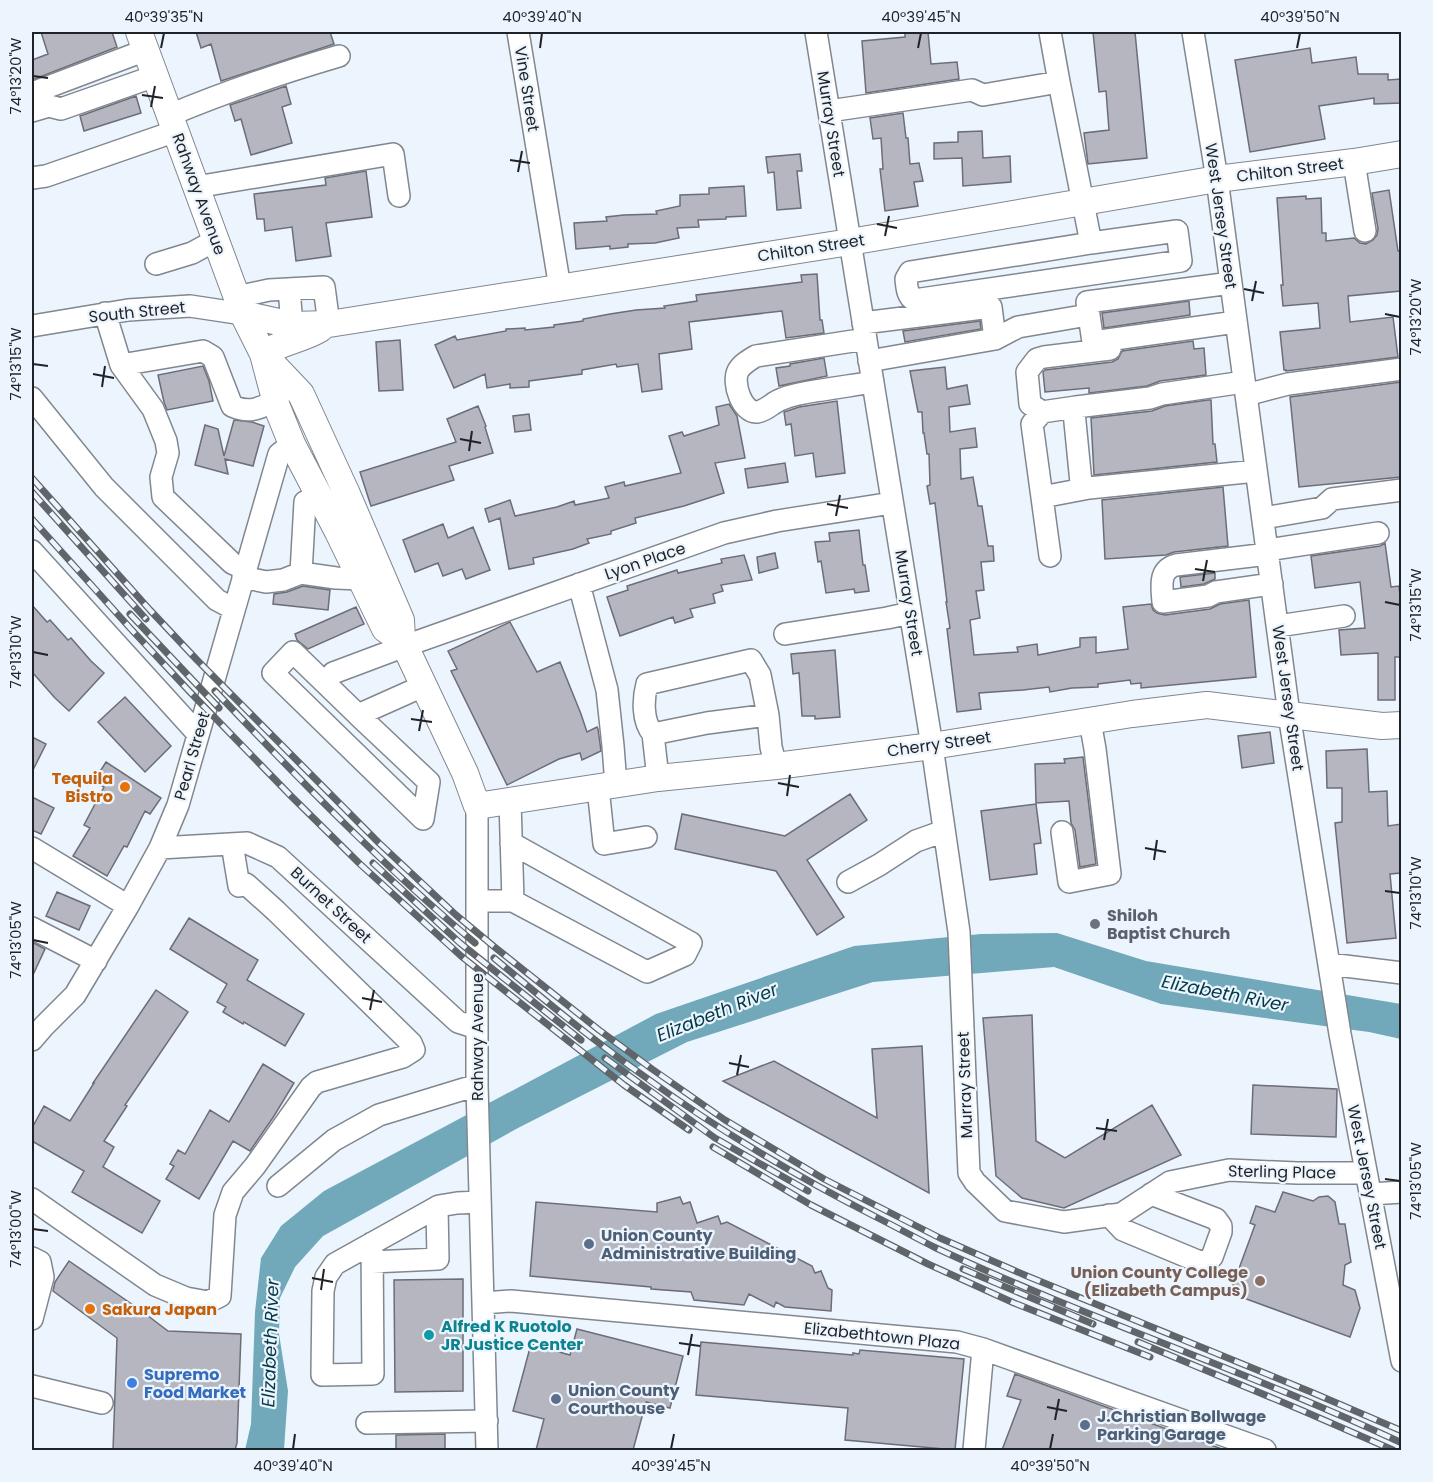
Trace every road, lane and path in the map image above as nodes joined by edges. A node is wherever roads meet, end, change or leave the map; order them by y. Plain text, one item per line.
1 (518, 32) edge
2 (816, 32) edge
3 (1050, 32) edge
4 (1193, 32) edge
5 (143, 41) edge
6 (339, 56) dead end
7 (155, 76) junction
8 (1059, 82) junction
9 (32, 93) edge
10 (32, 111) edge
11 (829, 111) junction
12 (173, 123) junction
13 (1401, 154) edge
14 (1354, 162) junction
15 (32, 178) edge
16 (1217, 179) junction
17 (196, 187) junction
18 (399, 196) dead end
19 (1083, 202) junction
20 (1365, 231) dead end
21 (216, 240) junction
22 (850, 242) junction
23 (1091, 243) junction
24 (156, 264) dead end
25 (1231, 283) junction
26 (560, 288) junction
27 (289, 289) junction
28 (240, 305) junction
29 (105, 313) junction
30 (1088, 315) junction
31 (328, 324) junction
32 (292, 325) junction
33 (32, 326) edge
34 (1237, 328) junction
35 (864, 331) junction
36 (995, 339) junction
37 (263, 354) junction
38 (869, 361) junction
39 (121, 365) junction
40 (1401, 369) edge
41 (873, 382) junction
42 (1245, 388) junction
43 (32, 398) edge
44 (276, 401) junction
45 (1076, 407) junction
46 (1037, 418) junction
47 (292, 444) junction
48 (1256, 471) junction
49 (1089, 488) junction
50 (1401, 490) edge
51 (318, 494) junction
52 (1042, 497) junction
53 (892, 503) junction
54 (355, 514) junction
55 (1263, 518) junction
56 (1378, 533) dead end
57 (32, 551) edge
58 (1268, 552) junction
59 (1050, 556) dead end
60 (244, 573) junction
61 (301, 573) junction
62 (361, 579) junction
63 (579, 584) junction
64 (1272, 584) junction
65 (234, 609) junction
66 (910, 613) junction
67 (1344, 616) dead end
68 (1278, 626) junction
69 (785, 634) dead end
70 (404, 643) junction
71 (333, 673) dead end
72 (423, 686) junction
73 (358, 714) junction
74 (1289, 714) junction
75 (768, 715) junction
76 (1090, 721) junction
77 (1401, 725) edge
78 (198, 734) junction
79 (653, 734) junction
80 (932, 746) junction
81 (776, 766) junction
82 (658, 778) junction
83 (607, 786) junction
84 (510, 801) junction
85 (477, 806) junction
86 (944, 831) junction
87 (1062, 832) dead end
88 (646, 837) dead end
89 (511, 843) junction
90 (232, 844) junction
91 (160, 848) junction
92 (33, 852) edge
93 (848, 882) dead end
94 (477, 901) junction
95 (513, 901) junction
96 (128, 906) junction
97 (32, 928) edge
98 (96, 961) junction
99 (1329, 964) junction
100 (1401, 973) edge
101 (477, 1028) junction
102 (36, 1029) edge
103 (477, 1085) junction
104 (1366, 1172) junction
105 (972, 1178) joint
106 (278, 1186) dead end
107 (1401, 1192) edge
108 (1151, 1194) junction
109 (1371, 1194) junction
110 (32, 1199) edge
111 (480, 1202) junction
112 (437, 1207) junction
113 (1109, 1215) junction
114 (372, 1252) junction
115 (32, 1258) edge
116 (483, 1303) junction
117 (32, 1319) edge
118 (983, 1349) junction
119 (1401, 1361) edge
120 (32, 1386) edge
121 (102, 1403) dead end
122 (487, 1421) junction
123 (367, 1423) dead end
124 (487, 1450) edge
125 (974, 1450) edge
126 (1265, 1450) edge

1 - 26 street, Vine Street
2 - 11 street, Murray Street
3 - 8 street
4 - 16 street, West Jersey Street
5 - 7 main road, Rahway Avenue
5 - 9 street
6 - 12 street
7 - 10 street
7 - 12 main road, Rahway Avenue
8 - 11 street
8 - 19 street
11 - 22 street, Murray Street
12 - 15 street
12 - 17 main road, Rahway Avenue
13 - 14 main road, Chilton Street
14 - 16 main road, Chilton Street
14 - 20 street
16 - 19 main road, Chilton Street
16 - 25 street, West Jersey Street
17 - 18 street
17 - 21 main road, Rahway Avenue
19 - 22 main road, Chilton Street
19 - 23 street
21 - 24 street
21 - 28 main road, Rahway Avenue
22 - 26 main road, Chilton Street
22 - 35 street, Murray Street
23 - 23 street
25 - 30 street
25 - 34 street, West Jersey Street
26 - 31 main road, Chilton Street
27 - 28 street
27 - 31 street
27 - 32 street
28 - 29 street, South Street
28 - 32 main road, Chilton Street
28 - 37 main road, Rahway Avenue
29 - 33 street, South Street
29 - 39 street
30 - 34 street
30 - 36 street
31 - 32 main road, Chilton Street
31 - 37 main road, Chilton Street
34 - 42 street, West Jersey Street
34 - 46 street
35 - 36 street
35 - 38 street, Murray Street
35 - 41 street
36 - 38 street
37 - 44 main road, Rahway Avenue
37 - 54 main road, Rahway Avenue
38 - 41 street, Murray Street
39 - 44 street
39 - 60 street
40 - 42 street
41 - 53 street, Murray Street
42 - 45 street
42 - 48 street, West Jersey Street
43 - 65 street
44 - 47 main road, Rahway Avenue
45 - 46 street
45 - 49 street
46 - 52 street
47 - 51 main road, Rahway Avenue
47 - 54 main road
47 - 60 street, Pearl Street
48 - 49 street
48 - 55 street, West Jersey Street
49 - 52 street
50 - 55 street
51 - 61 street
51 - 62 main road, Rahway Avenue
52 - 59 street
53 - 63 street, Lyon Place
53 - 66 street, Murray Street
54 - 70 main road, Rahway Avenue
55 - 58 street, West Jersey Street
56 - 58 street
57 - 78 street
58 - 64 street, West Jersey Street
58 - 64 street
60 - 61 street
60 - 65 street, Pearl Street
61 - 62 street
62 - 70 main road, Rahway Avenue
63 - 70 street, Lyon Place
63 - 83 street
64 - 68 street, West Jersey Street
65 - 78 street, Pearl Street
66 - 69 street
66 - 80 street, Murray Street
67 - 68 street
68 - 74 street, West Jersey Street
70 - 71 street, Lyon Place
70 - 72 main road, Rahway Avenue
72 - 73 street
72 - 85 main road, Rahway Avenue
73 - 73 street
74 - 76 main road, Cherry Street
74 - 77 main road, Cherry Street
74 - 99 street, West Jersey Street
75 - 79 street
75 - 79 street
75 - 81 street
76 - 80 main road, Cherry Street
76 - 87 street
78 - 91 street, Pearl Street
79 - 82 street
80 - 81 main road, Cherry Street
80 - 86 street, Murray Street
81 - 82 main road, Cherry Street
82 - 83 main road, Cherry Street
83 - 84 main road, Cherry Street
83 - 88 street
84 - 85 main road, Cherry Street
84 - 89 street
85 - 94 street, Rahway Avenue
86 - 93 street
86 - 105 street, Murray Street
89 - 95 street
89 - 95 street
90 - 91 street, Burnet Street
90 - 101 street, Burnet Street
90 - 110 street
91 - 96 street, Pearl Street
92 - 96 street
94 - 95 street
94 - 101 street, Rahway Avenue
96 - 98 street, Pearl Street
97 - 98 street
98 - 102 street, Pearl Street
99 - 100 street
99 - 104 street, West Jersey Street
101 - 103 street, Rahway Avenue
103 - 106 street
103 - 111 street, Rahway Avenue
104 - 108 street, Sterling Place
104 - 109 street, West Jersey Street
105 - 113 street, Sterling Place
107 - 109 street
108 - 113 street, Sterling Place
108 - 113 street
109 - 119 street, West Jersey Street
111 - 112 street
111 - 116 street, Rahway Avenue
112 - 114 street
112 - 114 street
114 - 114 street
115 - 117 street
116 - 118 street, Elizabethtown Plaza
116 - 122 street, Rahway Avenue
118 - 125 street
118 - 126 street, Elizabethtown Plaza
120 - 121 street
122 - 123 street
122 - 124 street, Rahway Avenue

